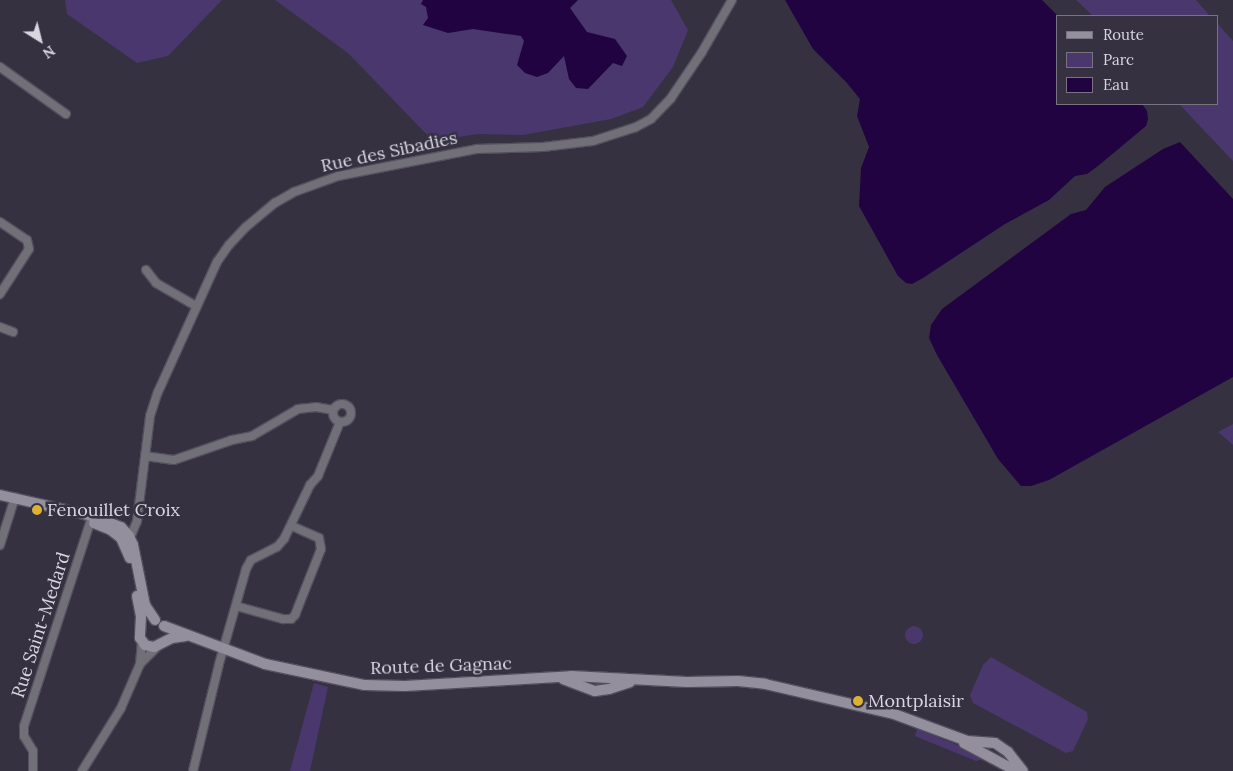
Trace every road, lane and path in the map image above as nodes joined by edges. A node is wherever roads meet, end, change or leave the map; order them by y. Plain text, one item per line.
1 (732, 0) edge
2 (0, 67) edge
3 (66, 114) dead end
4 (0, 222) edge
5 (146, 270) dead end
6 (0, 294) edge
7 (196, 306) junction
8 (0, 327) edge
9 (13, 332) dead end
10 (333, 410) junction
11 (340, 422) junction
12 (146, 456) junction
13 (0, 495) edge
14 (14, 497) junction
15 (91, 521) junction
16 (292, 526) junction
17 (125, 534) junction
18 (0, 545) edge
19 (236, 606) junction
20 (160, 623) junction
21 (140, 629) junction
22 (187, 636) junction
23 (142, 642) junction
24 (161, 644) junction
25 (223, 650) junction
26 (140, 664) junction
27 (941, 732) junction
28 (33, 771) edge
29 (82, 771) edge
30 (193, 771) edge
31 (1016, 771) edge
32 (1024, 771) edge

1 - 7 street, Rue des Sibadies
2 - 3 street
4 - 6 street
5 - 7 street
7 - 12 street, Rue des Sibadies
8 - 9 street
10 - 11 street
10 - 11 street
10 - 12 street
11 - 16 street
12 - 17 street, Rue des Sibadies
13 - 14 main road
14 - 15 main road
14 - 18 street
15 - 17 main road
15 - 28 street, Rue Saint-Medard
16 - 19 street
16 - 19 street
17 - 20 main road
17 - 21 main road
19 - 25 street
20 - 21 main road
20 - 22 main road, Route de Gagnac
20 - 24 main road
21 - 23 main road
22 - 24 main road
22 - 25 main road, Route de Gagnac
23 - 24 main road
23 - 26 street
24 - 26 street
25 - 27 main road, Route de Gagnac
25 - 30 street
26 - 29 street
27 - 31 main road, Route de Gagnac
27 - 32 main road, Route de Gagnac

